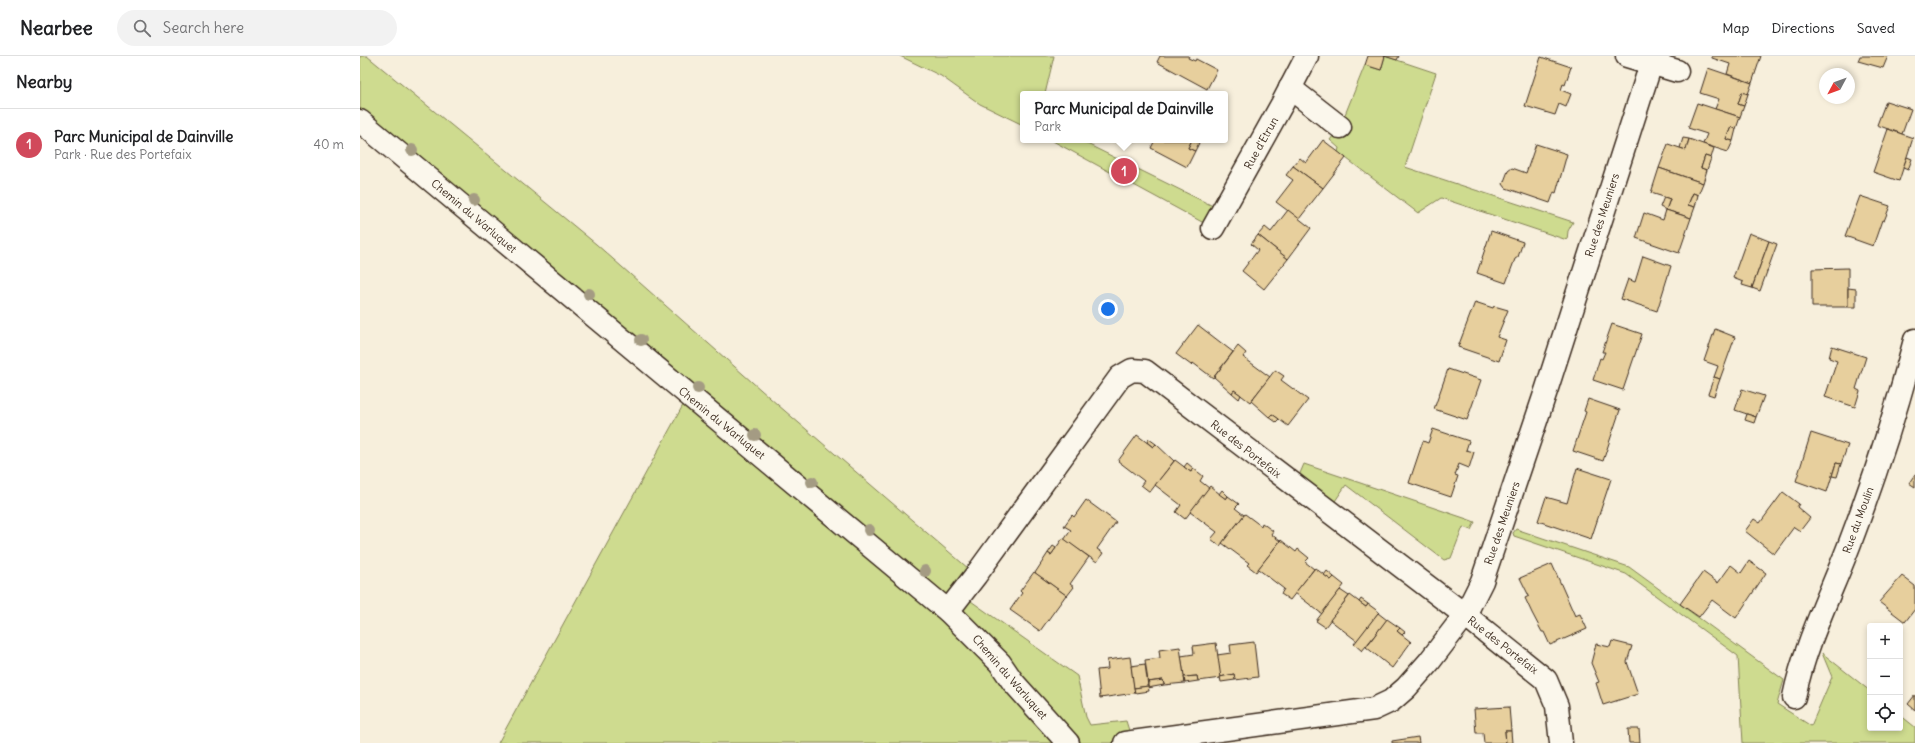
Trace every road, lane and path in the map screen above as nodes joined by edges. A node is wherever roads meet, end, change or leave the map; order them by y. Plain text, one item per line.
1 (1307, 56) edge
2 (1627, 56) edge
3 (1650, 64) junction
4 (1677, 71) dead end
5 (1290, 88) junction
6 (360, 121) edge
7 (1340, 127) dead end
8 (1213, 228) dead end
9 (1915, 340) edge
10 (948, 611) junction
11 (1465, 615) junction
12 (1794, 697) dead end
13 (1068, 743) edge
14 (1125, 743) edge
15 (1561, 743) edge

1 - 5 street, Rue d'Etrun
2 - 3 street
3 - 4 street
3 - 11 street, Rue des Meuniers
5 - 7 street
5 - 8 street, Rue d'Etrun
6 - 10 street, Chemin du Warluquet
9 - 12 street, Rue du Moulin
10 - 11 street, Rue des Portefaix
10 - 13 street, Chemin du Warluquet
11 - 14 street, Rue des Meuniers
11 - 15 street, Rue des Portefaix

